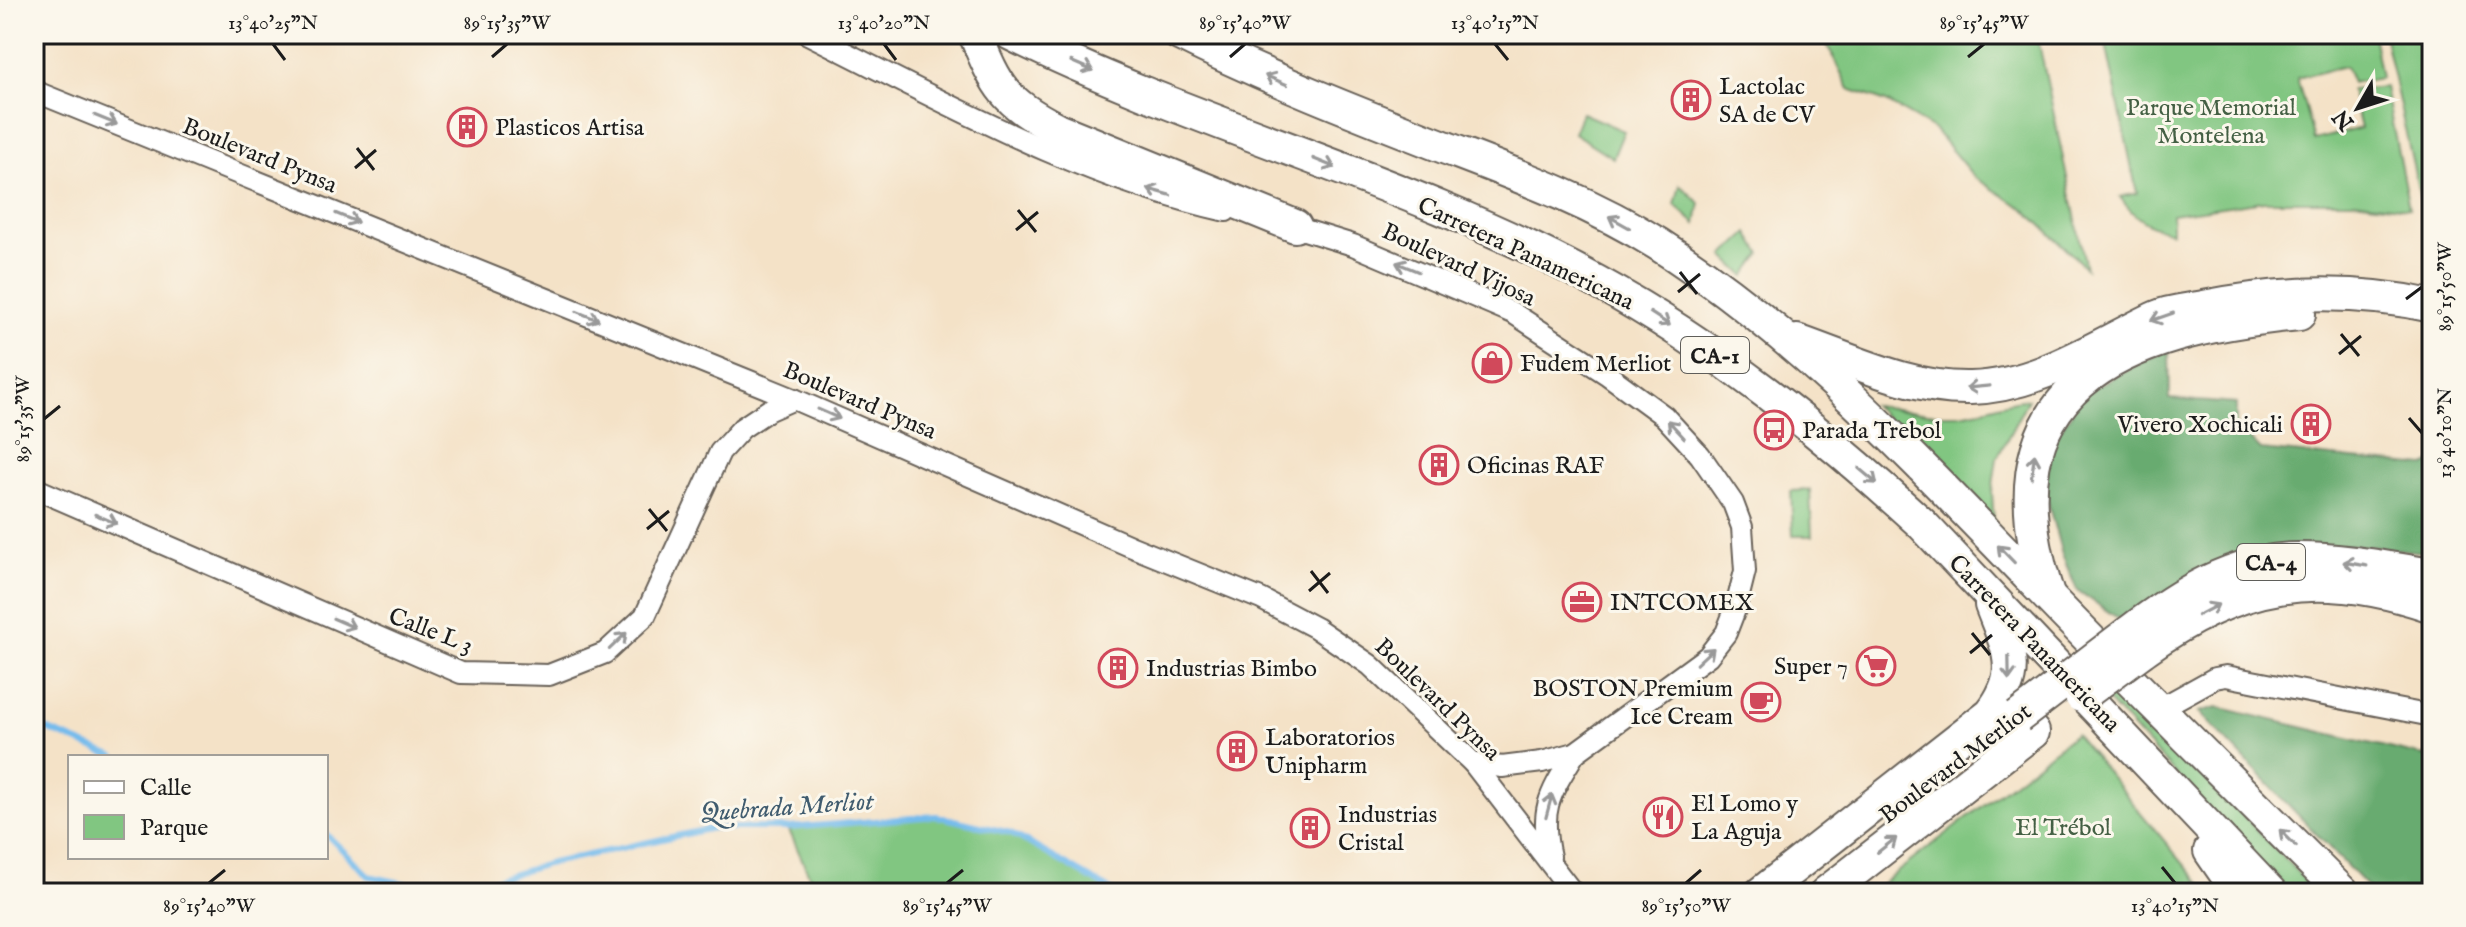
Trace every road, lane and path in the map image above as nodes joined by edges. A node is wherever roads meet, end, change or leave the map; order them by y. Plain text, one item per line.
1 (808, 34) edge
2 (975, 34) edge
3 (1011, 34) edge
4 (1179, 34) edge
5 (34, 91) edge
6 (1295, 226) junction
7 (2432, 306) edge
8 (2432, 326) edge
9 (1781, 335) junction
10 (2106, 353) junction
11 (2060, 381) junction
12 (794, 399) junction
13 (34, 488) edge
14 (2432, 575) edge
15 (1987, 594) junction
16 (2049, 598) junction
17 (2432, 606) edge
18 (2135, 642) junction
19 (2159, 709) junction
20 (2432, 716) edge
21 (2026, 724) junction
22 (1575, 753) junction
23 (1473, 763) junction
24 (2152, 766) junction
25 (1552, 865) junction
26 (1573, 893) edge
27 (1761, 893) edge
28 (1783, 893) edge
29 (1826, 893) edge
30 (2239, 893) edge
31 (2271, 893) edge
32 (2343, 893) edge

6 -> 1 street, Boulevard Vijosa
2 - 6 main road
3 -> 15 main road, Carretera Panamericana / CA-1
9 -> 4 main road, Carretera Panamericana / CA-1
5 -> 12 street, Boulevard Pynsa
22 -> 6 street, Boulevard Vijosa
7 -> 10 main road
8 - 10 main road
11 -> 9 main road
16 -> 9 main road, Carretera Panamericana / CA-1
10 - 11 main road
16 -> 11 main road
13 -> 12 street, Calle L 3
12 -> 23 street, Boulevard Pynsa
14 -> 18 main road, CA-4
15 - 24 main road, Carretera Panamericana / CA-1
15 -> 27 main road
16 - 19 main road, Carretera Panamericana / CA-1
18 -> 17 main road, CA-4
18 - 21 main road, Boulevard Merliot, bridge
19 - 20 street
32 -> 19 main road, Carretera Panamericana / CA-1
21 - 28 main road, Boulevard Merliot
29 -> 21 main road, Boulevard Merliot
22 - 23 street, Boulevard Vijosa
25 -> 22 street, Boulevard Vijosa
23 - 25 street, Boulevard Pynsa
24 - 30 main road
24 - 31 main road, Carretera Panamericana / CA-1
25 - 26 street, Boulevard Pynsa

